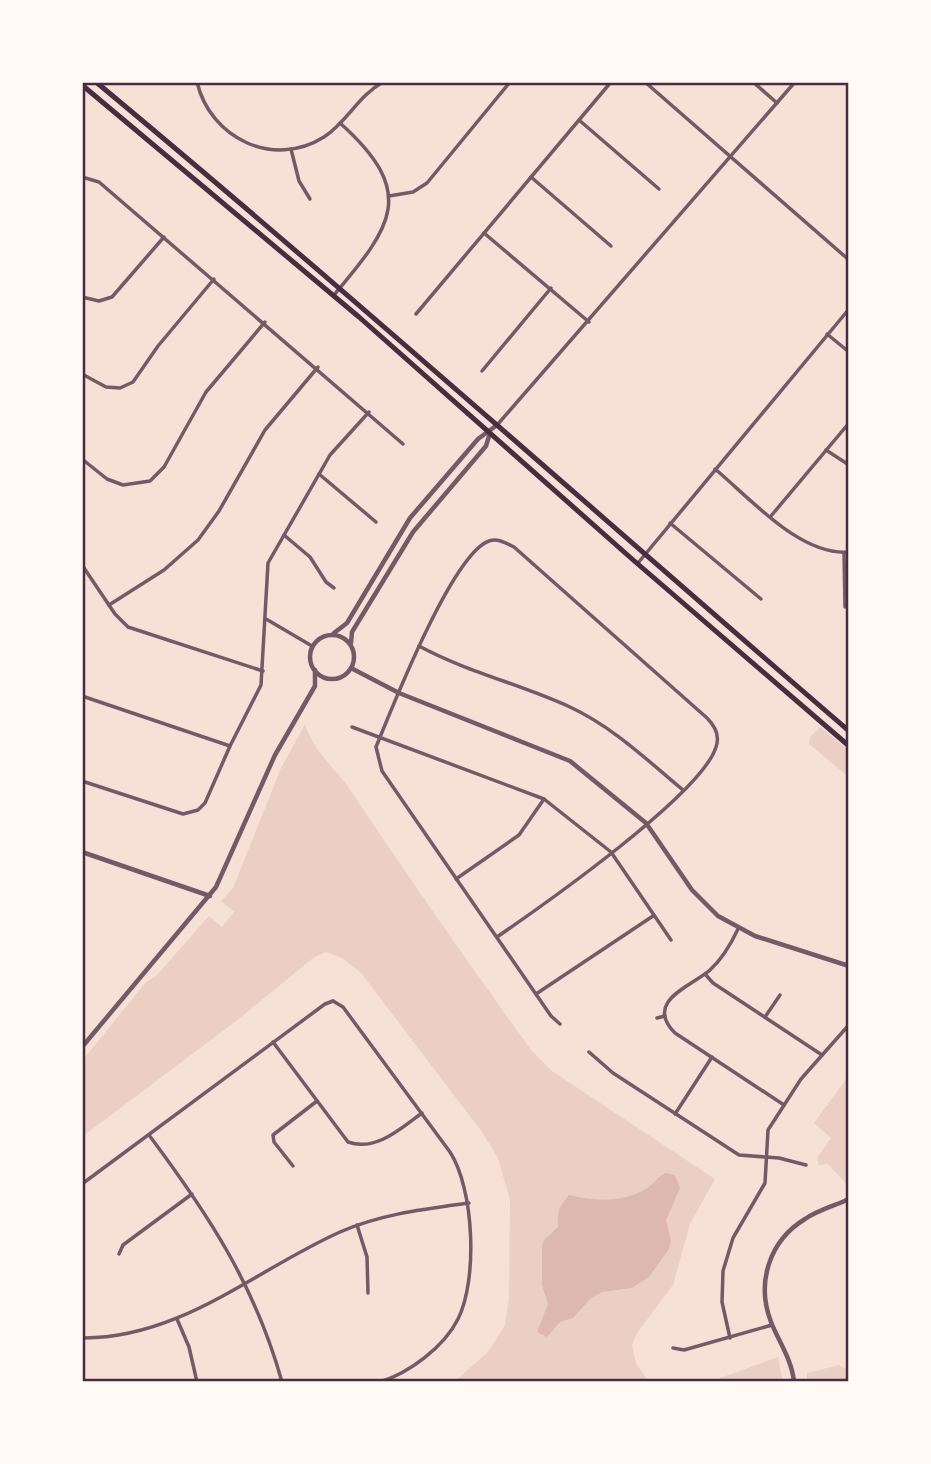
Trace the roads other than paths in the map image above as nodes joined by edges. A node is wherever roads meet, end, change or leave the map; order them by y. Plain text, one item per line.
1 (96, 82) edge
2 (197, 82) edge
3 (383, 82) edge
4 (510, 82) edge
5 (611, 82) edge
6 (645, 82) edge
7 (753, 82) edge
8 (795, 82) edge
9 (82, 85) edge
10 (777, 103) junction
11 (579, 120) junction
12 (340, 123) junction
13 (291, 149) junction
14 (731, 157) junction
15 (82, 177) edge
16 (531, 177) junction
17 (659, 190) dead end
18 (388, 195) junction
19 (310, 199) dead end
20 (484, 233) junction
21 (164, 237) junction
22 (611, 246) dead end
23 (849, 260) edge
24 (214, 279) junction
25 (340, 288) junction
26 (551, 288) junction
27 (333, 296) junction
28 (82, 297) edge
29 (849, 309) edge
30 (416, 314) dead end
31 (265, 322) junction
32 (589, 322) junction
33 (827, 334) junction
34 (849, 352) edge
35 (318, 367) junction
36 (482, 371) dead end
37 (82, 374) edge
38 (369, 412) junction
39 (849, 423) edge
40 (498, 424) junction
41 (490, 432) junction
42 (403, 444) dead end
43 (826, 450) junction
44 (82, 458) edge
45 (849, 465) edge
46 (714, 468) junction
47 (319, 474) junction
48 (771, 516) junction
49 (376, 522) dead end
50 (670, 523) junction
51 (284, 535) junction
52 (846, 552) edge
53 (644, 555) junction
54 (637, 564) junction
55 (82, 565) edge
56 (334, 588) dead end
57 (761, 599) dead end
58 (109, 605) junction
59 (845, 607) dead end
60 (265, 619) junction
61 (334, 634) junction
62 (351, 643) junction
63 (312, 646) junction
64 (419, 646) junction
65 (351, 668) junction
66 (315, 670) junction
67 (263, 671) junction
68 (328, 679) junction
69 (315, 686) junction
70 (398, 693) junction
71 (82, 696) edge
72 (352, 727) dead end
73 (849, 731) edge
74 (380, 737) junction
75 (230, 746) junction
76 (849, 746) edge
77 (82, 781) edge
78 (683, 790) junction
79 (544, 799) junction
80 (646, 823) junction
81 (82, 852) edge
82 (611, 852) junction
83 (456, 879) junction
84 (210, 896) junction
85 (653, 916) junction
86 (738, 929) junction
87 (498, 937) junction
88 (670, 940) dead end
89 (849, 966) edge
90 (705, 974) junction
91 (333, 994) dead end
92 (536, 994) junction
93 (780, 995) dead end
94 (333, 1001) junction
95 (665, 1016) junction
96 (765, 1017) junction
97 (657, 1018) dead end
98 (560, 1024) dead end
99 (847, 1027) edge
100 (273, 1042) junction
101 (82, 1047) edge
102 (589, 1052) dead end
103 (822, 1055) junction
104 (712, 1057) junction
105 (317, 1101) junction
106 (784, 1105) junction
107 (422, 1113) junction
108 (675, 1114) junction
109 (149, 1135) junction
110 (766, 1158) junction
111 (806, 1165) dead end
112 (293, 1166) dead end
113 (82, 1184) edge
114 (192, 1194) junction
115 (849, 1199) edge
116 (469, 1203) junction
117 (357, 1225) junction
118 (119, 1254) dead end
119 (245, 1283) junction
120 (368, 1293) dead end
121 (177, 1319) junction
122 (772, 1325) junction
123 (82, 1338) edge
124 (730, 1338) junction
125 (673, 1348) dead end
126 (197, 1382) edge
127 (282, 1382) edge
128 (380, 1382) edge
129 (794, 1382) edge

1 - 25 main road
2 - 13 street
3 - 12 street
4 - 18 street
5 - 11 street
6 - 14 street
7 - 10 street
8 - 10 street
9 - 27 main road
10 - 14 street
11 - 16 street
11 - 17 street
12 - 13 street
12 - 18 street
13 - 19 street
14 - 23 street
14 - 32 street
15 - 21 street
16 - 20 street
16 - 22 street
18 - 25 street
20 - 26 street
20 - 30 street
21 - 24 street
21 - 28 street
24 - 31 street
24 - 37 street
25 - 27 street
25 - 40 main road
26 - 32 street
26 - 36 street
27 - 41 main road
29 - 33 street
31 - 35 street
31 - 44 street
32 - 40 street
33 - 34 street
33 - 46 street
35 - 38 street
35 - 58 street
38 - 42 street
38 - 47 street
39 - 43 street
40 - 41 street
40 - 53 main road
41 - 54 main road
41 - 61 street
41 - 62 street
43 - 45 street
43 - 48 street
46 - 48 street
46 - 50 street
47 - 49 street
47 - 51 street
48 - 52 street
50 - 53 street
50 - 57 street
51 - 56 street
51 - 60 street
52 - 59 street
53 - 54 street
53 - 73 main road
54 - 76 main road
55 - 58 street
58 - 67 street
60 - 63 street
60 - 67 street
61 - 62 street
61 - 63 street
62 - 65 street
63 - 66 street
64 - 70 street
64 - 78 street
64 - 78 street
65 - 68 street
65 - 70 street
66 - 68 street
66 - 69 street
67 - 75 street
68 - 69 street
69 - 84 street
70 - 74 street
70 - 80 street
71 - 75 street
72 - 74 street
74 - 79 street
74 - 83 street
75 - 77 street
78 - 80 street
79 - 82 street
79 - 83 street
80 - 82 street
80 - 86 street
81 - 84 street
82 - 85 street
82 - 87 street
83 - 87 street
84 - 101 street
85 - 88 street
85 - 92 street
86 - 89 street
86 - 90 street
87 - 92 street
90 - 95 street
90 - 96 street
91 - 94 street
92 - 98 street
93 - 96 street
94 - 100 street
94 - 107 street
95 - 97 street
95 - 104 street
96 - 103 street
99 - 103 street
100 - 105 street
100 - 109 street
102 - 108 street
103 - 106 street
104 - 106 street
104 - 108 street
105 - 107 street
105 - 112 street
106 - 110 street
107 - 116 street
108 - 110 street
109 - 113 street
109 - 114 street
110 - 111 street
110 - 124 street
114 - 118 street
114 - 119 street
115 - 122 street
116 - 117 street
116 - 128 street
117 - 119 street
117 - 120 street
119 - 121 street
119 - 127 street
121 - 123 street
121 - 126 street
122 - 124 street
122 - 129 street
124 - 125 street

